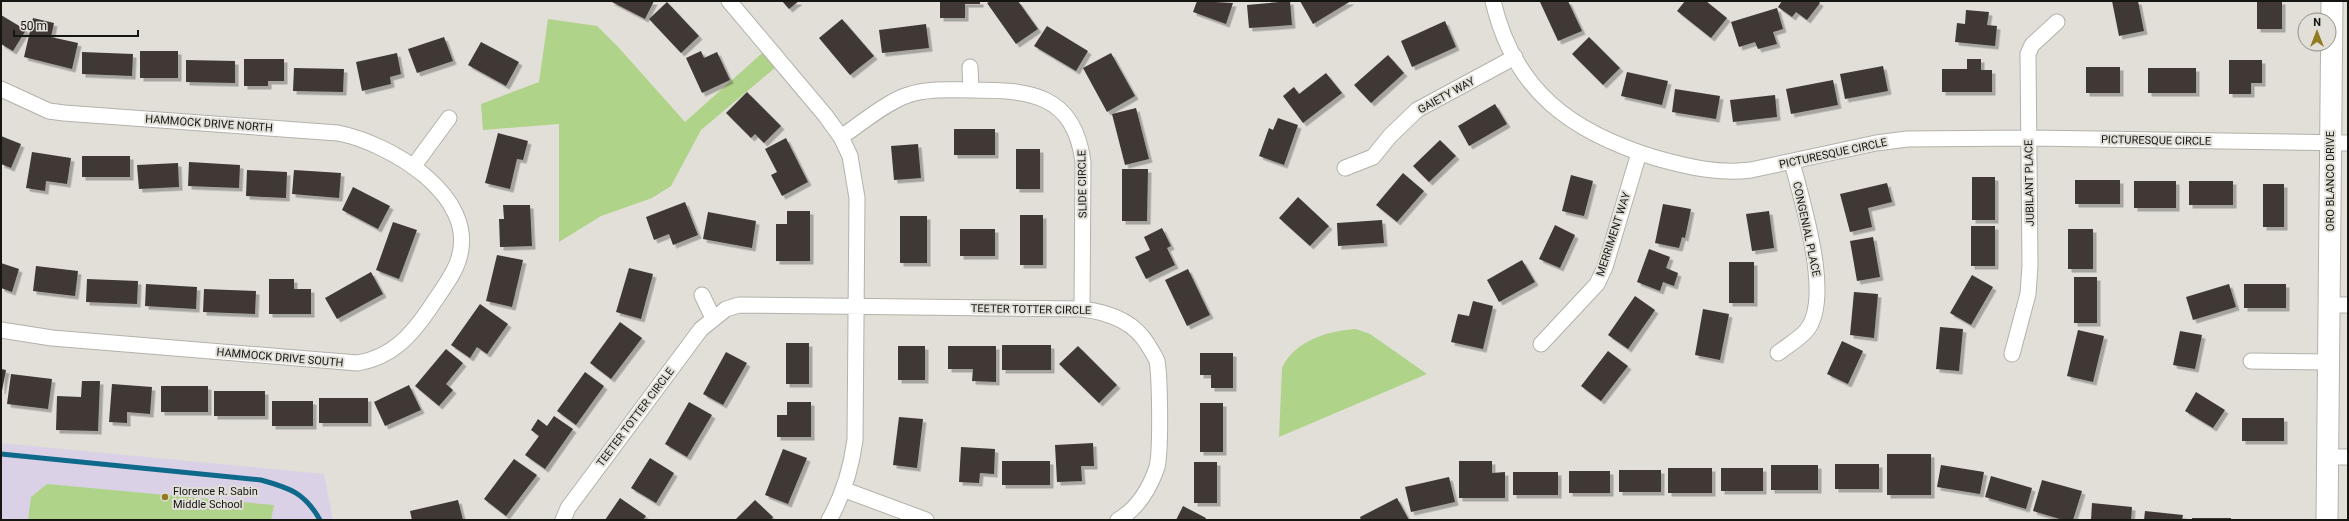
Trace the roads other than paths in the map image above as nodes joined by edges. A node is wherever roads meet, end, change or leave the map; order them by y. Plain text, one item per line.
1 (729, 1) edge
2 (1493, 1) edge
3 (2332, 1) edge
4 (2057, 22) dead end
5 (1515, 58) junction
6 (970, 67) dead end
7 (1, 89) edge
8 (971, 90) junction
9 (449, 118) dead end
10 (841, 137) junction
11 (2028, 138) junction
12 (2339, 143) edge
13 (1639, 153) junction
14 (1792, 162) junction
15 (413, 167) junction
16 (1345, 168) dead end
17 (452, 210) joint
18 (702, 295) dead end
19 (2339, 305) edge
20 (856, 306) junction
21 (1082, 309) junction
22 (713, 318) junction
23 (1, 330) edge
24 (1542, 344) dead end
25 (1778, 353) dead end
26 (2012, 354) dead end
27 (2251, 361) dead end
28 (2328, 362) junction
29 (2338, 457) edge
30 (845, 490) junction
31 (563, 520) edge
32 (829, 520) edge
33 (926, 520) edge
34 (1118, 520) edge
35 (2327, 520) edge

1 - 10 street
2 - 5 street, PICTURESQUE CIRCLE
3 - 12 street, ORO BLANCO DRIVE
4 - 11 street, JUBILANT PLACE
5 - 13 street, PICTURESQUE CIRCLE
5 - 16 street, GAIETY WAY
6 - 8 street
7 - 15 street, HAMMOCK DRIVE NORTH
8 - 10 street, SLIDE CIRCLE
8 - 21 street, SLIDE CIRCLE
9 - 15 street
10 - 20 street
11 - 12 street, PICTURESQUE CIRCLE
11 - 14 street, PICTURESQUE CIRCLE
11 - 26 street, JUBILANT PLACE
12 - 19 street, ORO BLANCO DRIVE
13 - 14 street, PICTURESQUE CIRCLE
13 - 24 street, MERRIMENT WAY
14 - 25 street, CONGENIAL PLACE
15 - 17 street, HAMMOCK DRIVE NORTH
17 - 23 street, HAMMOCK DRIVE SOUTH
18 - 22 street
19 - 28 street, ORO BLANCO DRIVE
20 - 21 street, TEETER TOTTER CIRCLE
20 - 22 street, TEETER TOTTER CIRCLE
20 - 30 street
21 - 34 street, TEETER TOTTER CIRCLE
22 - 31 street, TEETER TOTTER CIRCLE
27 - 28 street
28 - 29 street, ORO BLANCO DRIVE
29 - 35 street, ORO BLANCO DRIVE
30 - 32 street
30 - 33 street

